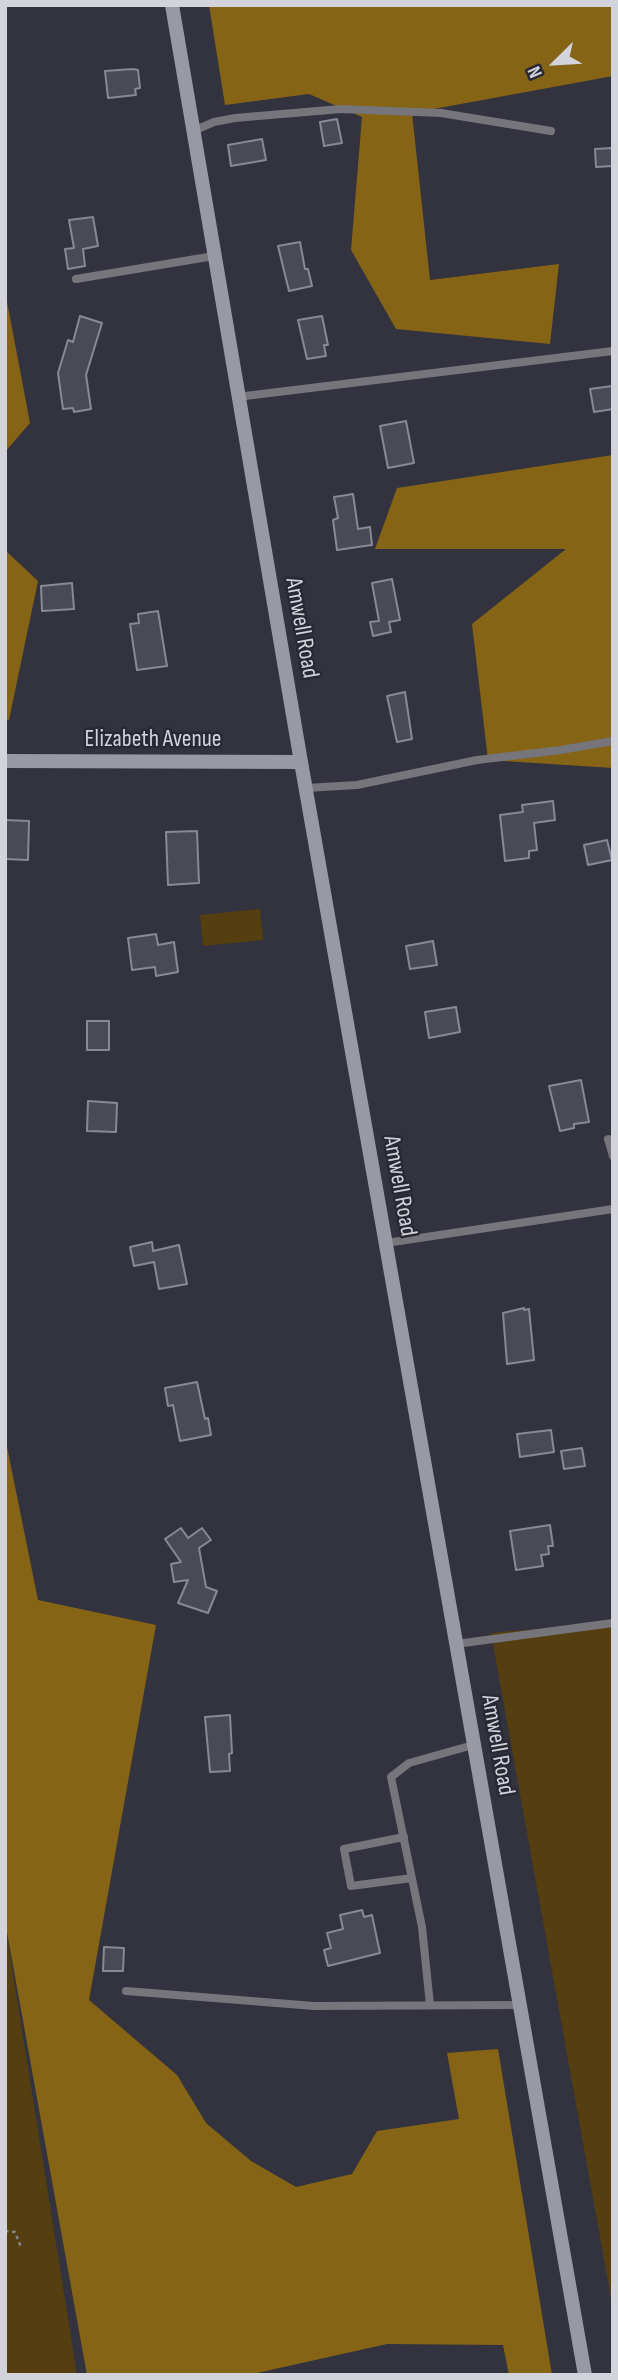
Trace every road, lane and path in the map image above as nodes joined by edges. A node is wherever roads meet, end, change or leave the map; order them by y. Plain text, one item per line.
1 (172, 5) edge
2 (193, 131) junction
3 (551, 131) dead end
4 (214, 256) junction
5 (76, 279) dead end
6 (613, 351) edge
7 (237, 397) junction
8 (613, 740) edge
9 (5, 761) edge
10 (301, 762) junction
11 (306, 788) junction
12 (608, 1139) dead end
13 (613, 1156) edge
14 (613, 1209) edge
15 (386, 1243) junction
16 (613, 1623) edge
17 (456, 1644) junction
18 (473, 1745) junction
19 (404, 1837) junction
20 (412, 1878) junction
21 (126, 1991) dead end
22 (430, 2005) junction
23 (519, 2005) junction
24 (5, 2231) edge
25 (21, 2247) dead end
26 (585, 2375) edge

1 - 2 main road, Amwell Road
2 - 3 lane
2 - 4 main road, Amwell Road
4 - 5 lane
4 - 7 main road, Amwell Road
6 - 7 lane
7 - 10 main road, Amwell Road
8 - 11 lane
9 - 10 main road, Elizabeth Avenue
10 - 11 main road, Amwell Road
11 - 15 main road, Amwell Road
12 - 13 lane
14 - 15 lane
15 - 17 main road, Amwell Road
16 - 17 lane
17 - 18 main road, Amwell Road
18 - 19 lane
18 - 23 main road, Amwell Road
19 - 20 lane
19 - 20 lane
20 - 22 lane
21 - 22 lane
22 - 23 lane
23 - 26 main road, Amwell Road
24 - 25 path

